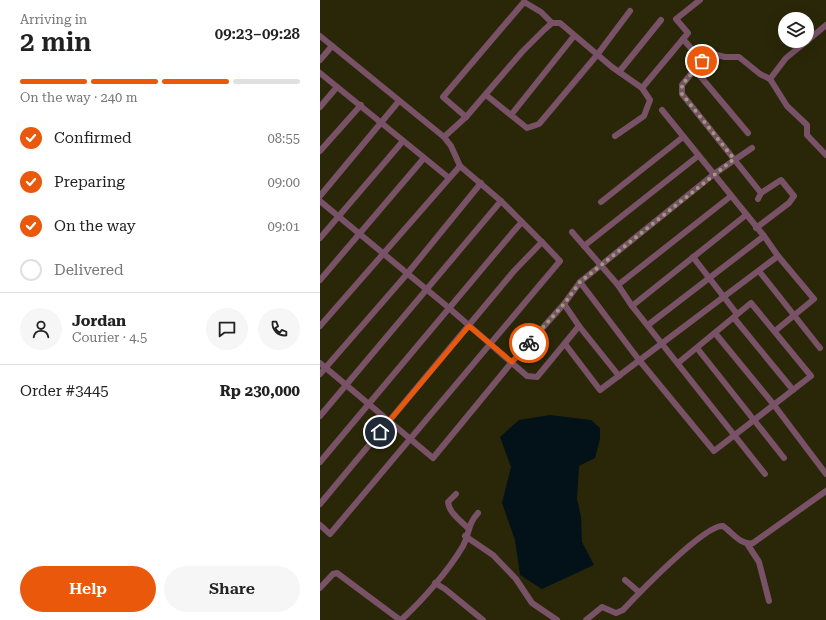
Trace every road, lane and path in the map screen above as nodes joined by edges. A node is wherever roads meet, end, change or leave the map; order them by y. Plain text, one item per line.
1 (700, 0) edge
2 (630, 11) dead end
3 (661, 20) dead end
4 (552, 23) junction
5 (826, 25) edge
6 (814, 35) edge
7 (320, 36) edge
8 (574, 36) junction
9 (683, 39) junction
10 (332, 46) junction
11 (798, 48) edge
12 (597, 55) junction
13 (320, 60) edge
14 (702, 61) junction
15 (695, 70) junction
16 (619, 72) junction
17 (320, 73) edge
18 (770, 79) junction
19 (337, 87) junction
20 (642, 88) junction
21 (486, 95) junction
22 (399, 101) junction
23 (361, 105) junction
24 (320, 108) edge
25 (662, 110) dead end
26 (511, 116) junction
27 (466, 117) junction
28 (382, 122) junction
29 (748, 133) dead end
30 (615, 136) dead end
31 (444, 137) junction
32 (682, 137) junction
33 (403, 141) junction
34 (752, 148) dead end
35 (320, 152) edge
36 (826, 155) edge
37 (698, 156) junction
38 (424, 158) junction
39 (734, 159) junction
40 (460, 166) junction
41 (714, 174) junction
42 (449, 178) junction
43 (481, 183) junction
44 (320, 196) edge
45 (731, 196) junction
46 (320, 201) edge
47 (502, 201) junction
48 (601, 202) dead end
49 (746, 215) junction
50 (338, 217) junction
51 (522, 222) junction
52 (756, 228) junction
53 (572, 232) dead end
54 (360, 234) junction
55 (764, 236) junction
56 (320, 238) edge
57 (542, 242) junction
58 (584, 246) junction
59 (382, 253) junction
60 (778, 256) junction
61 (693, 257) junction
62 (602, 266) junction
63 (759, 271) junction
64 (407, 274) junction
65 (708, 278) junction
66 (320, 280) edge
67 (580, 282) junction
68 (618, 285) junction
69 (427, 290) junction
70 (723, 298) junction
71 (564, 304) junction
72 (632, 306) junction
73 (449, 308) junction
74 (794, 315) junction
75 (735, 316) junction
76 (648, 325) junction
77 (320, 326) edge
78 (469, 326) junction
79 (579, 326) junction
80 (775, 331) junction
81 (715, 333) junction
82 (565, 344) junction
83 (663, 344) junction
84 (490, 345) junction
85 (697, 348) junction
86 (820, 348) dead end
87 (639, 360) junction
88 (512, 362) junction
89 (320, 363) edge
90 (678, 363) junction
91 (326, 368) junction
92 (320, 374) edge
93 (619, 376) junction
94 (347, 385) junction
95 (793, 390) junction
96 (370, 404) junction
97 (774, 405) junction
98 (320, 416) edge
99 (390, 420) junction
100 (754, 421) junction
101 (735, 435) junction
102 (411, 439) junction
103 (784, 458) dead end
104 (320, 462) edge
105 (765, 474) dead end
106 (826, 474) edge
107 (826, 491) edge
108 (456, 494) dead end
109 (320, 504) edge
110 (478, 513) dead end
111 (320, 525) edge
112 (469, 529) junction
113 (465, 536) junction
114 (748, 545) junction
115 (626, 580) dead end
116 (435, 583) junction
117 (320, 588) edge
118 (639, 592) junction
119 (769, 601) dead end
120 (401, 620) edge
121 (483, 620) edge
122 (558, 620) edge
123 (586, 620) edge

1 - 9 street
2 - 12 street
3 - 16 street
4 - 8 street
4 - 21 street
4 - 27 street
5 - 6 street
7 - 10 street
8 - 12 street
8 - 26 street
9 - 14 street
9 - 20 street
10 - 13 street
10 - 22 street
11 - 18 street
12 - 16 street
12 - 26 street
14 - 15 street
14 - 18 street
15 - 29 street
15 - 39 street
16 - 20 street
17 - 19 street
18 - 36 street
19 - 23 street
19 - 24 street
20 - 30 street
21 - 26 street
21 - 27 street
22 - 28 street
22 - 31 street
23 - 28 street
23 - 35 street
25 - 32 street
27 - 31 street
28 - 33 street
28 - 44 street
31 - 40 street
32 - 37 street
32 - 48 street
33 - 38 street
33 - 50 street
34 - 39 street
37 - 41 street
37 - 58 street
38 - 42 street
38 - 54 street
39 - 41 street
39 - 52 street
40 - 42 street
40 - 43 street
41 - 45 street
41 - 62 street
42 - 59 street
43 - 47 street
43 - 64 street
45 - 49 street
45 - 68 street
46 - 50 street
47 - 51 street
47 - 69 street
49 - 52 street
49 - 61 street
50 - 54 street
50 - 56 street
51 - 57 street
51 - 73 street
52 - 55 street
53 - 58 street
54 - 59 street
54 - 66 street
55 - 60 street
55 - 65 street
57 - 78 street
57 - 84 street
58 - 62 street
59 - 64 street
59 - 77 street
60 - 63 street
60 - 74 street
61 - 65 street
61 - 72 street
62 - 67 street
62 - 68 street
63 - 70 street
63 - 74 street
64 - 69 street
64 - 91 street
65 - 70 street
65 - 76 street
67 - 71 street
67 - 87 street
68 - 72 street
69 - 73 street
69 - 94 street
70 - 75 street
70 - 83 street
71 - 79 street
71 - 88 street
72 - 76 street
73 - 78 street
73 - 96 street
74 - 80 street
74 - 86 street
75 - 80 street
75 - 81 street
75 - 95 street
76 - 83 street
78 - 84 street
78 - 99 street
79 - 82 street
79 - 93 street
80 - 95 street
81 - 85 street
81 - 97 street
82 - 88 street
82 - 93 street
83 - 87 street
83 - 90 street
84 - 88 street
84 - 102 street
85 - 90 street
85 - 100 street
87 - 93 street
87 - 101 street
88 - 102 street
89 - 91 street
90 - 101 street
91 - 92 street
91 - 94 street
94 - 96 street
94 - 98 street
95 - 97 street
96 - 99 street
96 - 104 street
97 - 100 street
97 - 106 street
99 - 102 street
99 - 109 street
100 - 101 street
100 - 103 street
101 - 105 street
102 - 111 street
107 - 114 street
108 - 112 street
110 - 112 street
112 - 113 street
113 - 116 street
113 - 122 street
114 - 118 street
114 - 119 street
115 - 118 street
116 - 120 street
116 - 121 street
117 - 120 street
118 - 123 street

